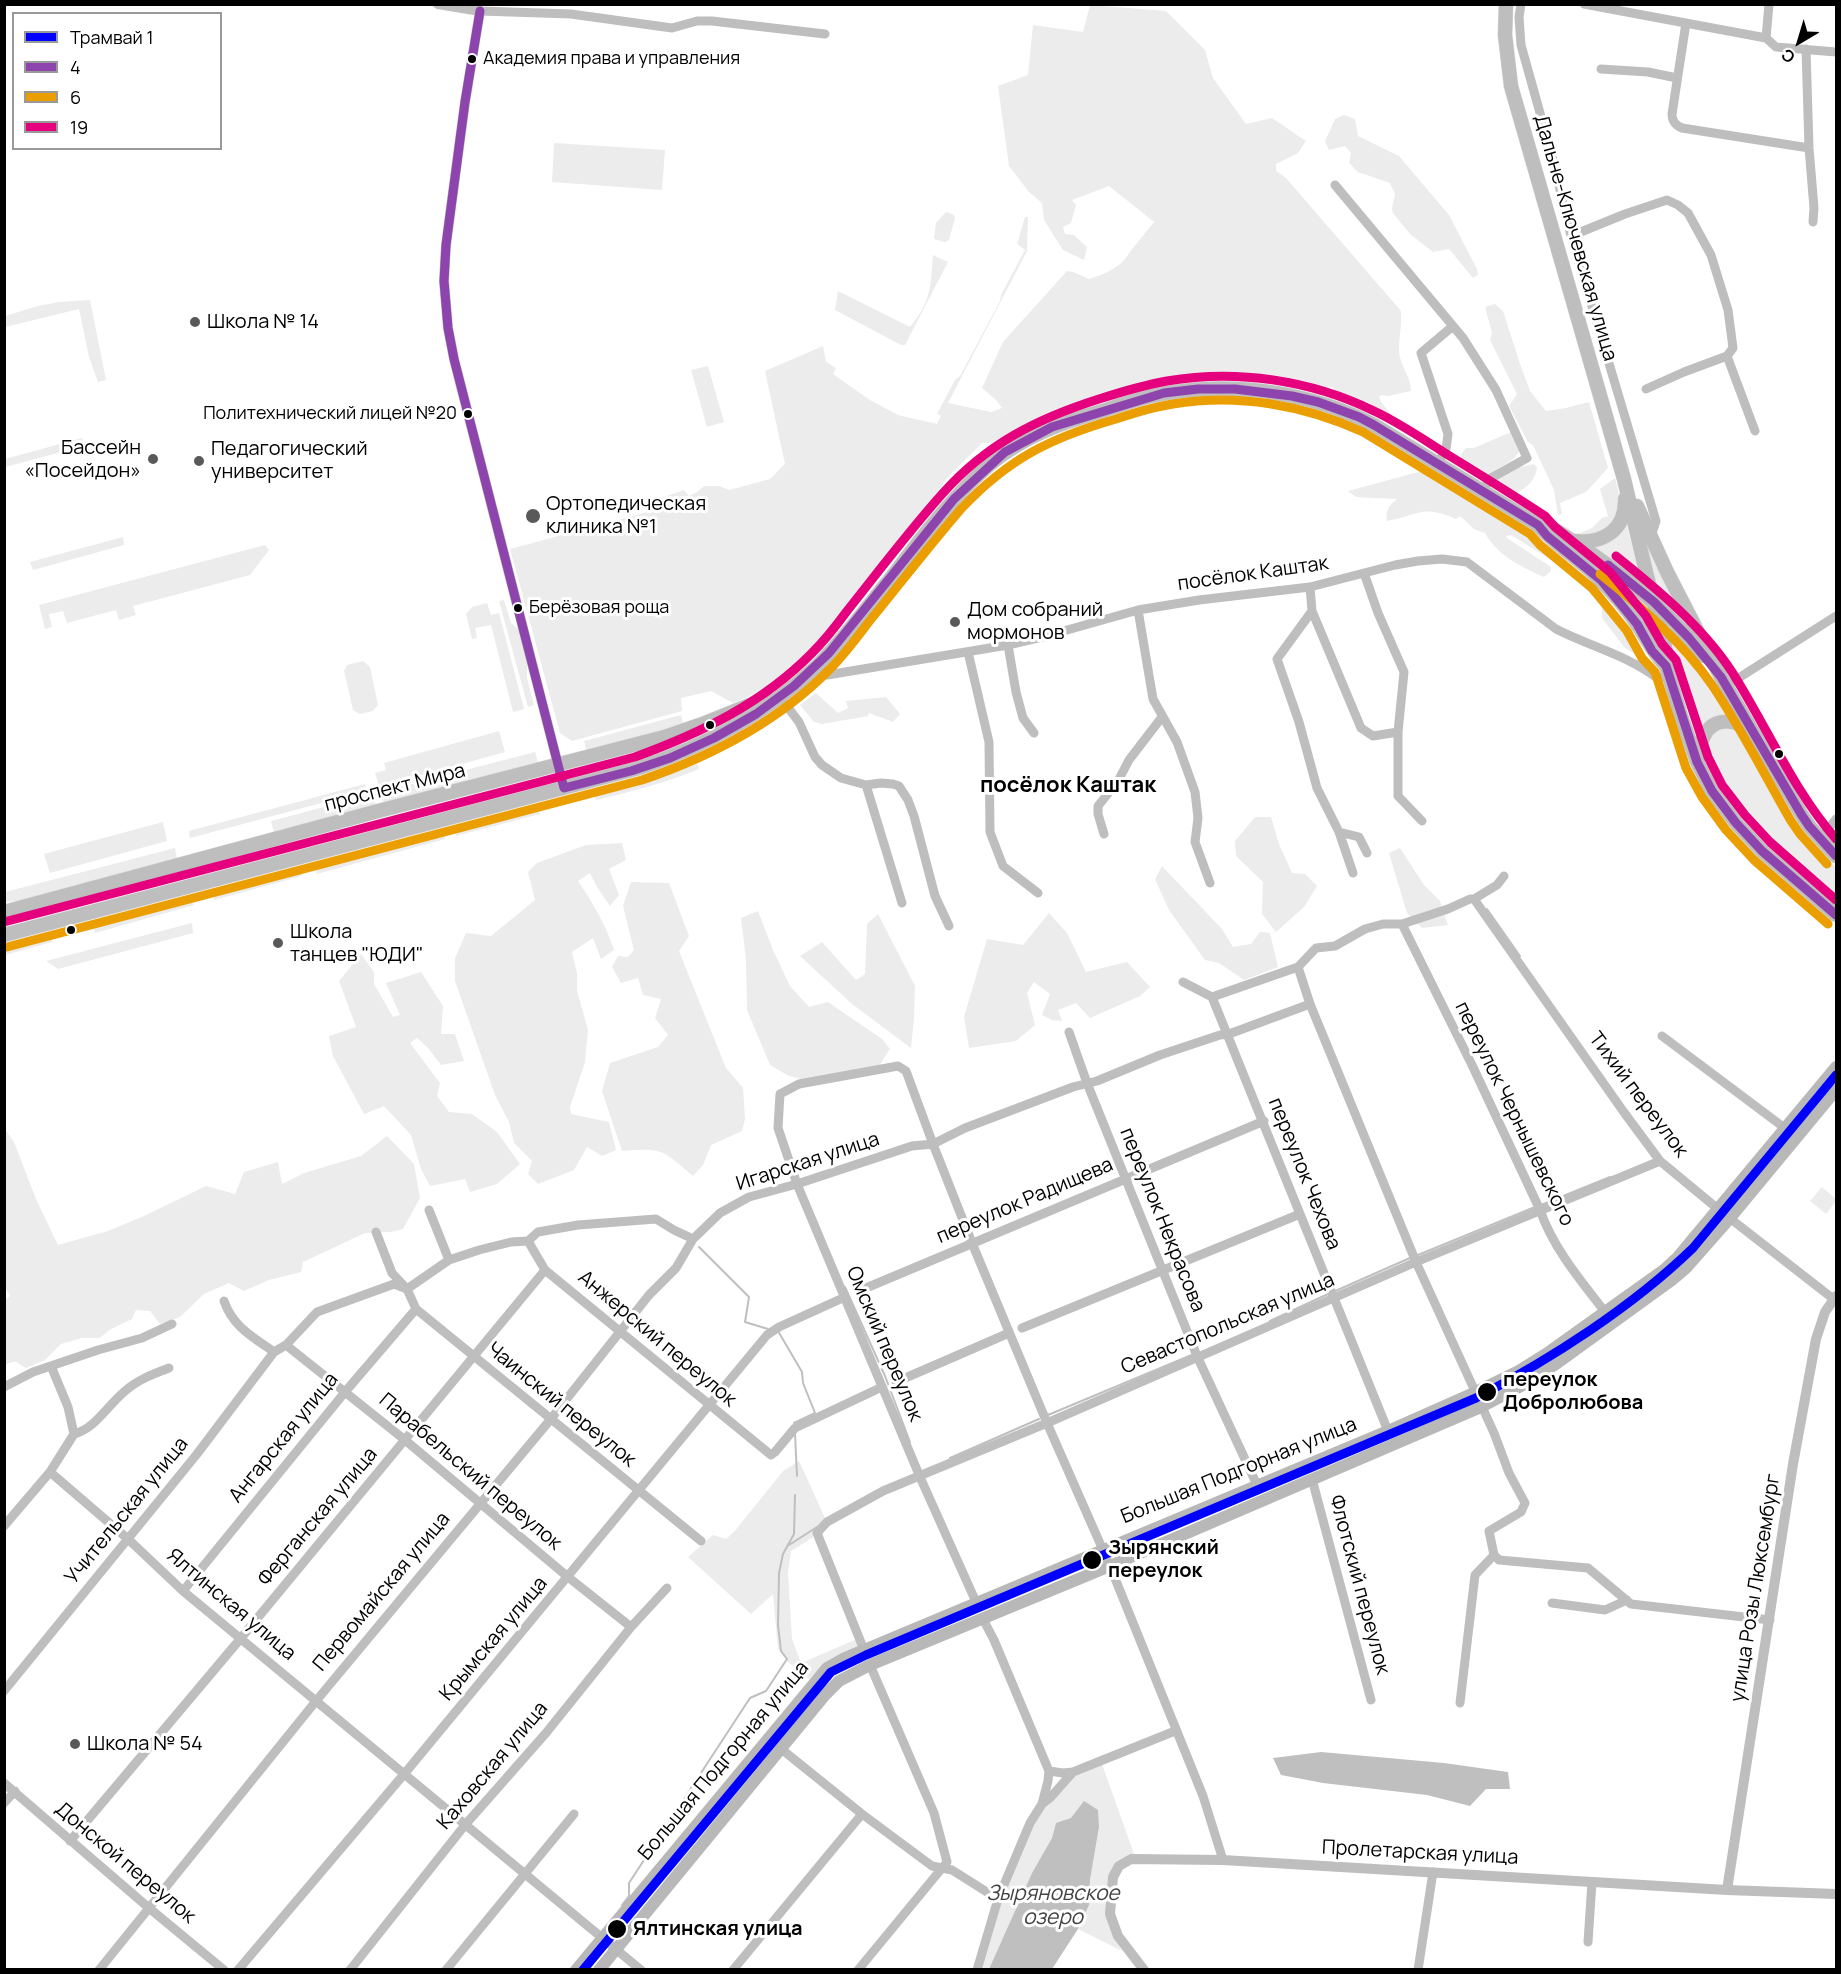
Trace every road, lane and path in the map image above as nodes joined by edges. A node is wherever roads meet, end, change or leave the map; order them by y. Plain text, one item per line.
1 (438, 4) edge
2 (1506, 4) edge
3 (1521, 4) edge
4 (1584, 4) edge
5 (1769, 4) edge
6 (480, 11) junction
7 (1686, 23) junction
8 (825, 34) dead end
9 (1766, 38) junction
10 (1806, 50) junction
11 (1836, 52) edge
12 (1601, 69) dead end
13 (1677, 78) junction
14 (1809, 148) junction
15 (1335, 185) dead end
16 (1813, 222) dead end
17 (1572, 236) junction
18 (1453, 326) junction
19 (1727, 356) junction
20 (1646, 389) dead end
21 (1755, 431) dead end
22 (1438, 463) junction
23 (1624, 479) junction
24 (1483, 490) junction
25 (1538, 525) junction
26 (1651, 536) junction
27 (1572, 541) junction
28 (1364, 573) junction
29 (1310, 587) junction
30 (1654, 602) junction
31 (1138, 610) junction
32 (1312, 610) junction
33 (1836, 616) edge
34 (1008, 645) junction
35 (968, 652) junction
36 (816, 667) junction
37 (1668, 671) junction
38 (1724, 681) junction
39 (791, 688) junction
40 (780, 697) junction
41 (1162, 717) junction
42 (1398, 732) junction
43 (1034, 733) dead end
44 (1762, 748) junction
45 (1697, 762) junction
46 (558, 765) junction
47 (866, 785) junction
48 (564, 788) junction
49 (382, 810) junction
50 (1836, 819) edge
51 (1422, 821) dead end
52 (1339, 832) junction
53 (1104, 834) dead end
54 (388, 835) junction
55 (1820, 839) junction
56 (1367, 853) dead end
57 (1836, 856) edge
58 (194, 862) junction
59 (1353, 873) dead end
60 (1504, 876) dead end
61 (1210, 883) dead end
62 (199, 884) junction
63 (1038, 893) dead end
64 (1474, 899) junction
65 (902, 903) dead end
66 (4, 912) edge
67 (1836, 915) edge
68 (1402, 924) junction
69 (949, 926) dead end
70 (4, 935) edge
71 (1298, 967) junction
72 (1183, 982) dead end
73 (1212, 997) junction
74 (1310, 1004) junction
75 (1069, 1032) dead end
76 (1229, 1034) junction
77 (1662, 1036) dead end
78 (1836, 1067) edge
79 (1087, 1083) junction
80 (1836, 1090) edge
81 (1264, 1121) junction
82 (1786, 1129) junction
83 (933, 1144) junction
84 (1660, 1161) junction
85 (1125, 1179) junction
86 (797, 1184) junction
87 (1718, 1209) junction
88 (429, 1210) dead end
89 (1540, 1210) junction
90 (1300, 1214) junction
91 (1730, 1218) junction
92 (376, 1232) dead end
93 (693, 1239) junction
94 (528, 1241) junction
95 (972, 1243) junction
96 (448, 1260) junction
97 (1416, 1262) junction
98 (545, 1270) junction
99 (1164, 1270) junction
100 (866, 1288) dead end
101 (407, 1290) junction
102 (845, 1297) junction
103 (1334, 1298) junction
104 (1836, 1298) edge
105 (224, 1301) dead end
106 (416, 1309) junction
107 (1605, 1312) junction
108 (172, 1324) dead end
109 (1022, 1328) dead end
110 (620, 1332) junction
111 (1009, 1333) junction
112 (286, 1345) junction
113 (274, 1352) junction
114 (1197, 1356) junction
115 (473, 1357) junction
116 (51, 1366) junction
117 (170, 1368) dead end
118 (896, 1382) dead end
119 (4, 1387) edge
120 (882, 1387) junction
121 (345, 1392) junction
122 (1474, 1393) junction
123 (710, 1407) junction
124 (1481, 1407) junction
125 (550, 1420) junction
126 (1047, 1422) junction
127 (1388, 1431) junction
128 (74, 1434) junction
129 (405, 1440) junction
130 (50, 1472) junction
131 (920, 1477) junction
132 (1312, 1479) junction
133 (1257, 1485) junction
134 (639, 1492) junction
135 (481, 1502) junction
136 (4, 1526) edge
137 (128, 1539) junction
138 (701, 1541) dead end
139 (1102, 1549) junction
140 (1494, 1555) junction
141 (1110, 1566) junction
142 (568, 1577) junction
143 (667, 1588) dead end
144 (183, 1592) junction
145 (1627, 1600) junction
146 (976, 1602) junction
147 (1552, 1603) dead end
148 (983, 1619) junction
149 (1770, 1620) junction
150 (631, 1627) junction
151 (241, 1638) junction
152 (864, 1650) junction
153 (870, 1665) junction
154 (4, 1691) edge
155 (1371, 1700) dead end
156 (316, 1701) junction
157 (1460, 1703) dead end
158 (1175, 1731) junction
159 (780, 1749) junction
160 (1049, 1771) junction
161 (1073, 1772) junction
162 (405, 1773) junction
163 (4, 1783) edge
164 (15, 1791) junction
165 (4, 1803) edge
166 (1042, 1804) junction
167 (574, 1814) dead end
168 (862, 1814) junction
169 (465, 1825) junction
170 (70, 1841) junction
171 (1223, 1860) junction
172 (942, 1868) junction
173 (1433, 1872) junction
174 (524, 1873) junction
175 (1592, 1882) junction
176 (1727, 1890) junction
177 (1836, 1894) edge
178 (998, 1899) junction
179 (149, 1908) junction
180 (602, 1938) junction
181 (1588, 1942) dead end
182 (616, 1949) junction
183 (860, 1969) edge
184 (99, 1970) edge
185 (224, 1970) edge
186 (238, 1970) edge
187 (350, 1970) edge
188 (446, 1970) edge
189 (576, 1970) edge
190 (599, 1970) edge
191 (641, 1970) edge
192 (733, 1970) edge
193 (977, 1970) edge
194 (1144, 1970) edge
195 (1418, 1970) edge

1 - 6 street
2 - 23 main road, Дальне-Ключевская улица
3 - 17 street
4 - 7 street
5 - 9 street
6 - 8 street
6 - 46 street
7 - 9 street
7 - 13 street
9 - 10 street
10 - 11 street
10 - 14 street
12 - 13 street
13 - 14 street
14 - 16 street
15 - 18 street
17 - 19 street
17 - 26 street
18 - 22 street
18 - 24 street
19 - 20 street
19 - 21 street
22 - 24 main road, проспект Мира
22 - 36 main road, проспект Мира
23 - 26 main road, Дальне-Ключевская улица
23 - 27 main road
23 - 30 main road, Дальне-Ключевская улица
24 - 25 main road, проспект Мира
25 - 27 main road
25 - 37 main road, проспект Мира
26 - 38 main road, Дальне-Ключевская улица
27 - 30 main road
28 - 29 street, посёлок Каштак
28 - 37 street, посёлок Каштак
28 - 42 street
29 - 31 street, посёлок Каштак
29 - 32 street
30 - 37 main road, Дальне-Ключевская улица
30 - 38 main road
31 - 34 street, посёлок Каштак
31 - 41 street
32 - 42 street
32 - 52 street
33 - 38 street
34 - 35 street, посёлок Каштак
34 - 43 street
35 - 36 street, посёлок Каштак
35 - 63 street
36 - 39 main road, проспект Мира
37 - 45 main road, Дальне-Ключевская улица
38 - 44 main road, Дальне-Ключевская улица
39 - 40 main road, проспект Мира
39 - 46 main road, проспект Мира
40 - 47 street
40 - 48 main road, проспект Мира
41 - 53 street
41 - 61 street
42 - 51 street
44 - 45 main road
44 - 55 main road, Дальне-Ключевская улица
45 - 67 main road, Дальне-Ключевская улица
46 - 48 street
46 - 49 main road, проспект Мира
47 - 65 street
47 - 69 street
48 - 54 main road, проспект Мира
49 - 54 main road
49 - 58 main road, проспект Мира
50 - 55 street
52 - 56 street
52 - 59 street
54 - 62 main road, проспект Мира
55 - 57 main road, Дальне-Ключевская улица
58 - 62 main road
58 - 66 main road, проспект Мира
60 - 64 street
62 - 70 main road, проспект Мира
64 - 68 street
64 - 84 street, Тихий переулок
68 - 71 street
68 - 89 street, переулок Чернышевского
71 - 73 street
71 - 74 street
72 - 73 street
73 - 76 street, переулок Чехова
74 - 76 street, Игарская улица
74 - 97 street
75 - 79 street, переулок Некрасова
76 - 79 street, Игарская улица
76 - 81 street, переулок Чехова
77 - 82 street
78 - 82 main road, Большая Подгорная улица
79 - 83 street, Игарская улица
79 - 85 street, переулок Некрасова
80 - 91 main road, Большая Подгорная улица
81 - 85 street, переулок Радищева
81 - 90 street, переулок Чехова
82 - 87 main road, Большая Подгорная улица
83 - 86 street, Игарская улица
83 - 86 street, Омский переулок
83 - 95 street
84 - 87 street, Тихий переулок
84 - 89 street, Севастопольская улица
85 - 95 street, переулок Радищева
85 - 99 street, переулок Некрасова
86 - 93 street, Игарская улица
86 - 102 street, Омский переулок
87 - 91 street, Тихий переулок
87 - 107 main road, Большая Подгорная улица
88 - 96 street
89 - 97 street, Севастопольская улица
89 - 107 street, переулок Чернышевского
90 - 99 street
90 - 103 street, переулок Чехова
91 - 104 street, Тихий переулок
91 - 124 main road, Большая Подгорная улица
92 - 101 street, Чаинский переулок
93 - 94 street
93 - 110 street, Первомайская улица
94 - 96 street
94 - 98 street, Анжерский переулок
95 - 100 street, переулок Радищева
95 - 111 street
96 - 101 street
97 - 103 street, Севастопольская улица
97 - 122 street
98 - 110 street, Анжерский переулок
98 - 115 street, Ферганская улица
99 - 109 street
99 - 114 street, переулок Некрасова
101 - 106 street, Чаинский переулок
101 - 112 street
102 - 120 street, Омский переулок
102 - 123 street, Крымская улица
103 - 114 street, Севастопольская улица
103 - 127 street, переулок Чехова
104 - 149 street, улица Розы Люксембург
105 - 113 street
106 - 115 street, Чаинский переулок
106 - 121 street, Ангарская улица
107 - 122 main road, Большая Подгорная улица
108 - 116 street
110 - 123 street, Анжерский переулок
110 - 125 street, Первомайская улица
111 - 118 street
111 - 126 street
112 - 113 street
112 - 121 street, Парабельский переулок
113 - 137 street, Учительская улица
114 - 126 street, Севастопольская улица
114 - 133 street, переулок Некрасова
115 - 125 street, Чаинский переулок
115 - 129 street, Ферганская улица
116 - 119 street
116 - 128 street
117 - 128 street
120 - 123 street, Анжерский переулок
120 - 131 street, Омский переулок
121 - 129 street, Парабельский переулок
121 - 144 street, Ангарская улица
122 - 124 street
122 - 127 main road, Большая Подгорная улица
123 - 134 street, Крымская улица
124 - 132 main road, Большая Подгорная улица
124 - 140 street
125 - 134 street, Чаинский переулок
125 - 135 street, Первомайская улица
126 - 131 street, Севастопольская улица
126 - 139 street
127 - 133 main road, Большая Подгорная улица
128 - 130 street
129 - 135 street, Парабельский переулок
129 - 151 street, Ферганская улица
130 - 136 street
130 - 137 street, Ялтинская улица
131 - 146 street, Омский переулок
131 - 152 street, Севастопольская улица
132 - 141 main road, Большая Подгорная улица
132 - 155 street, Флотский переулок
133 - 139 main road, Большая Подгорная улица
134 - 138 street, Чаинский переулок
134 - 142 street, Крымская улица
135 - 142 street, Парабельский переулок
135 - 156 street, Первомайская улица
137 - 144 street, Ялтинская улица
137 - 154 street, Учительская улица
139 - 141 street
139 - 146 main road, Большая Подгорная улица
140 - 145 street
140 - 157 street
141 - 148 main road, Большая Подгорная улица
141 - 158 street
142 - 150 street, Парабельский переулок
142 - 162 street, Крымская улица
143 - 150 street, Каховская улица
144 - 151 street, Ялтинская улица
145 - 147 street
145 - 149 street
146 - 152 main road, Большая Подгорная улица
148 - 153 main road, Большая Подгорная улица
148 - 160 street
149 - 176 street, улица Розы Люксембург
150 - 169 street, Каховская улица
151 - 156 street, Ялтинская улица
151 - 170 street, Ферганская улица
152 - 180 main road, Большая Подгорная улица
153 - 159 main road, Большая Подгорная улица
153 - 172 street
156 - 162 street, Ялтинская улица
156 - 179 street, Первомайская улица
158 - 161 street
158 - 171 street
159 - 168 street
159 - 182 main road, Большая Подгорная улица
160 - 161 street
160 - 166 street
161 - 166 street
162 - 169 street, Ялтинская улица
162 - 186 street, Крымская улица
163 - 164 street, Донской переулок
164 - 165 street
164 - 170 street, Донской переулок
166 - 178 street
167 - 174 street
168 - 172 street
168 - 192 street
169 - 174 street, Ялтинская улица
169 - 187 street, Каховская улица
170 - 179 street, Донской переулок
171 - 173 street, Пролетарская улица
171 - 194 street, Пролетарская улица
172 - 178 street
172 - 183 street
173 - 175 street, Пролетарская улица
173 - 195 street
174 - 180 street, Ялтинская улица
174 - 188 street
175 - 176 street, Пролетарская улица
175 - 181 street
176 - 177 street, Пролетарская улица
178 - 193 street
179 - 184 street, Первомайская улица
179 - 185 street, Донской переулок
180 - 182 street, Ялтинская улица
180 - 189 main road, Большая Подгорная улица
182 - 190 main road, Большая Подгорная улица
182 - 191 street, Ялтинская улица

